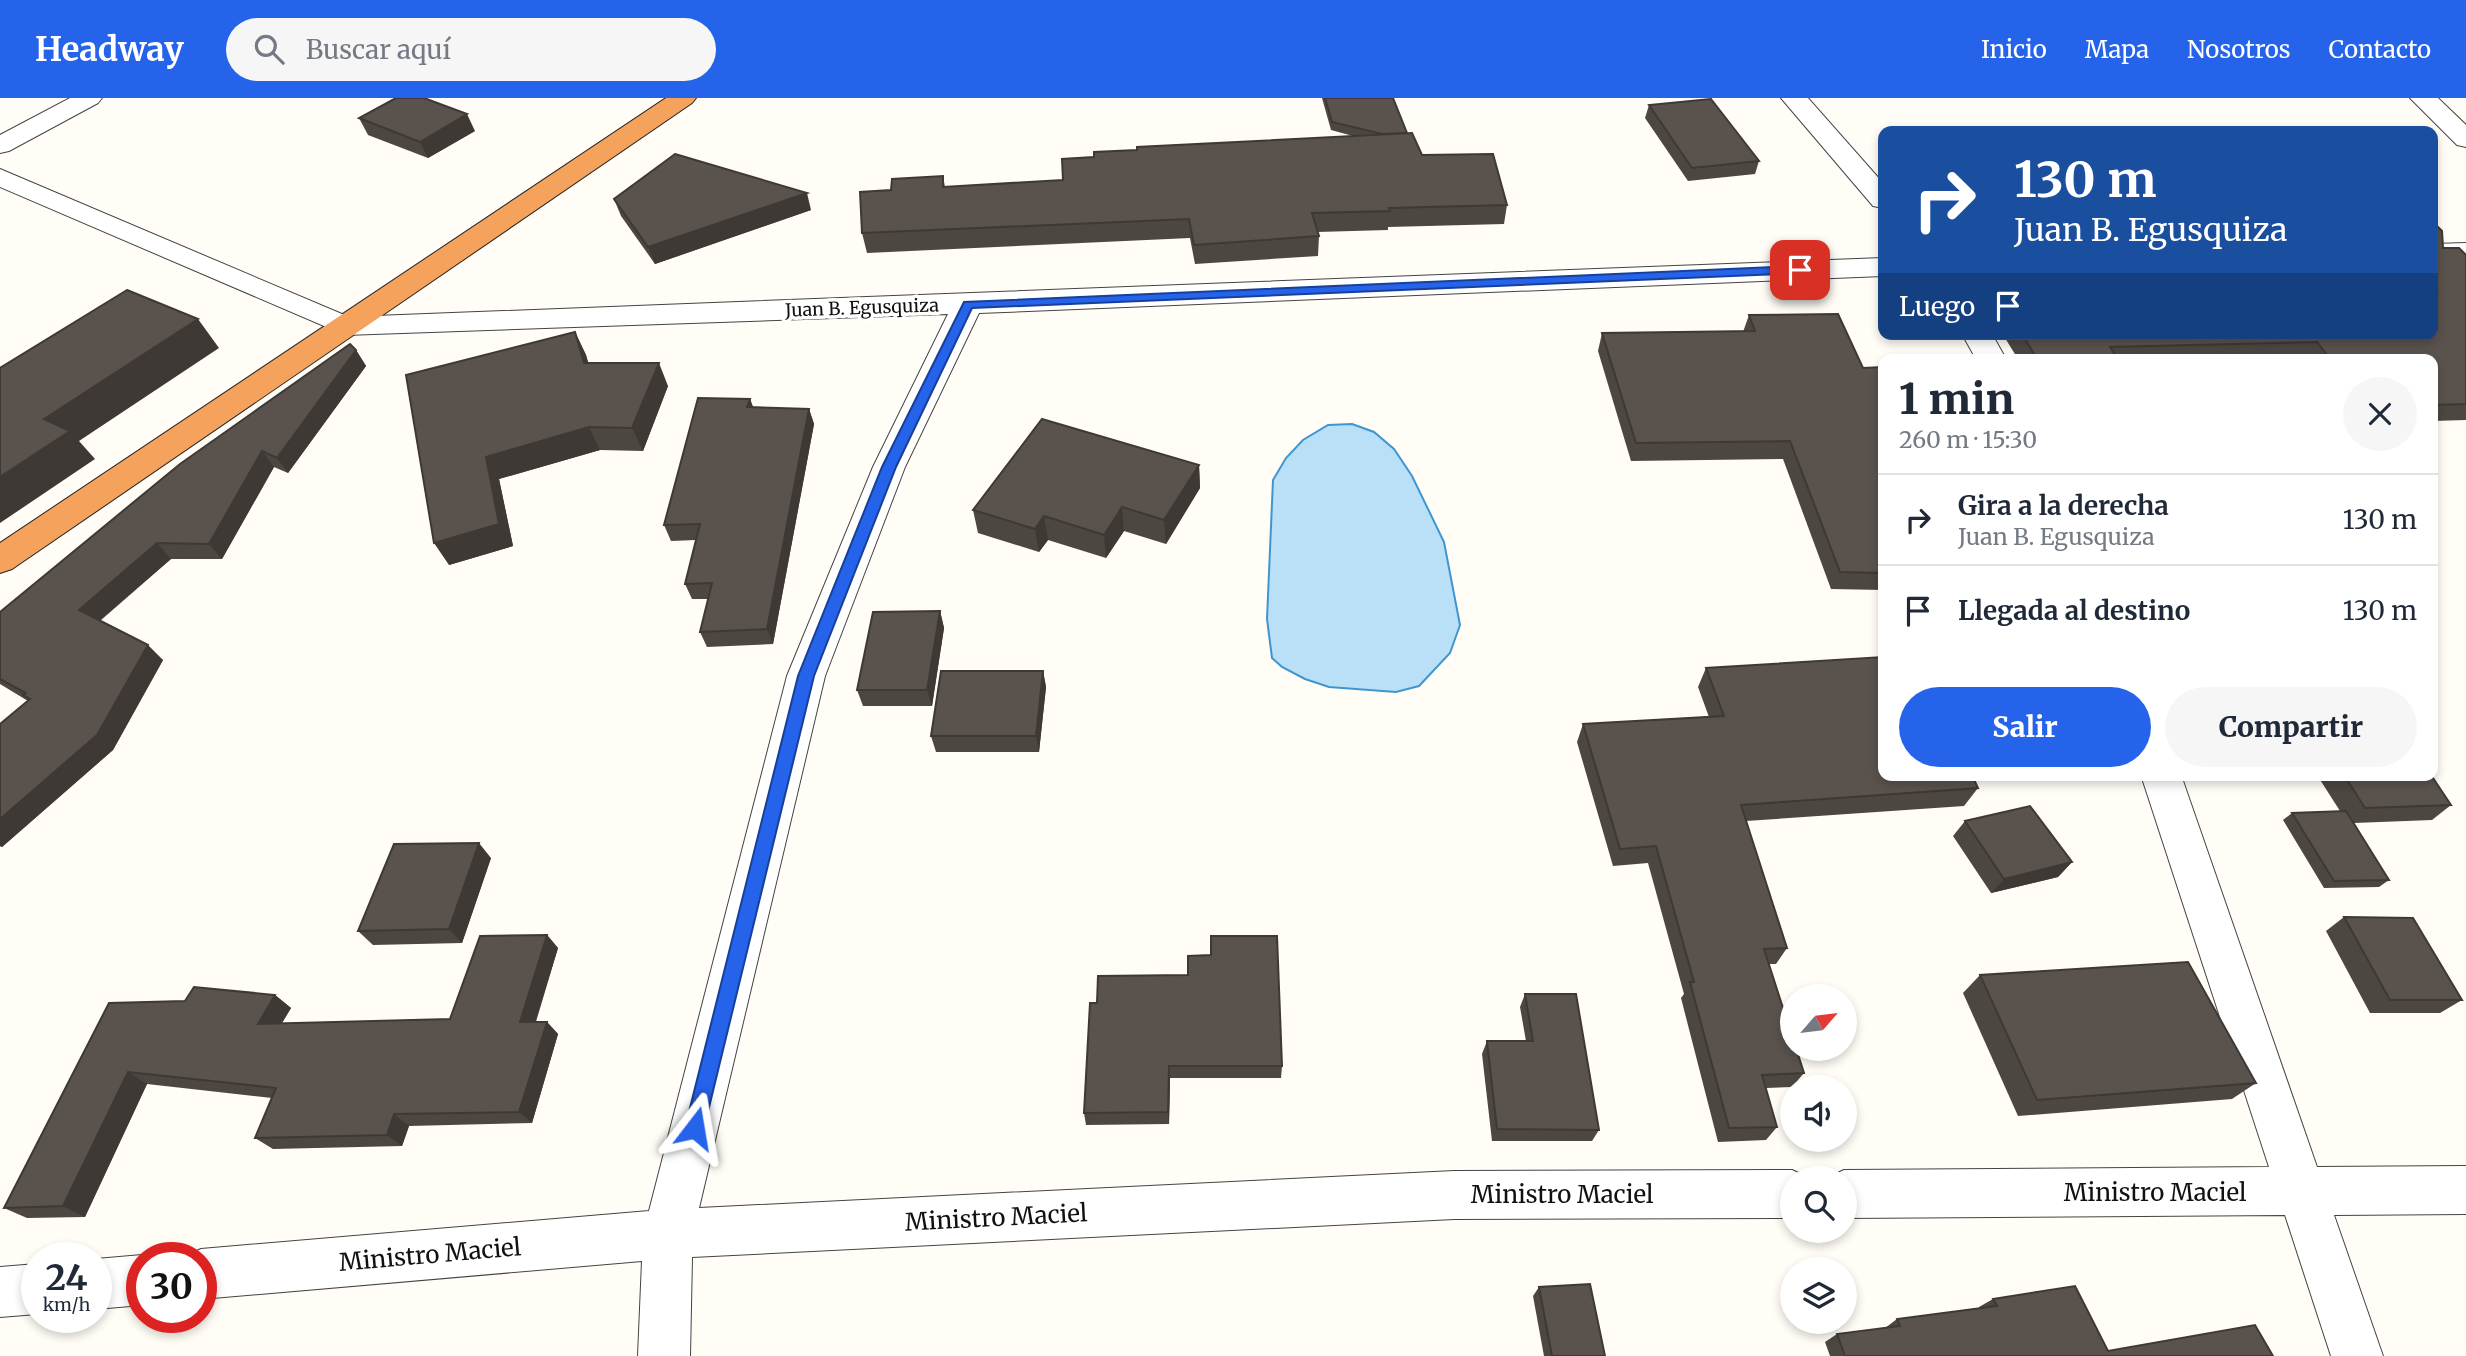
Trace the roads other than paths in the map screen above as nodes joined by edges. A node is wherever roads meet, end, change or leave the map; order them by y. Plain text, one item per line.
1 (89, 98) edge
2 (682, 98) edge
3 (1794, 98) edge
4 (2423, 98) edge
5 (2466, 139) edge
6 (0, 145) edge
7 (0, 177) edge
8 (1878, 194) edge
9 (2466, 252) edge
10 (2438, 253) edge
11 (1878, 267) edge
12 (968, 304) junction
13 (345, 326) junction
14 (0, 560) edge
15 (2163, 781) edge
16 (2466, 1190) edge
17 (2302, 1193) junction
18 (1780, 1194) edge
19 (1857, 1194) edge
20 (668, 1234) junction
21 (217, 1273) edge
22 (21, 1290) edge
23 (0, 1292) edge
24 (664, 1356) edge
25 (2357, 1356) edge

1 - 6 street
2 - 13 highway
3 - 8 street
4 - 5 street
7 - 13 street
9 - 10 street
11 - 12 street, Juan B. Egusquiza
12 - 13 street, Juan B. Egusquiza
12 - 20 street
13 - 14 highway
15 - 17 street
16 - 17 street, Ministro Maciel
17 - 19 street, Ministro Maciel
17 - 25 street
18 - 20 street, Ministro Maciel
20 - 21 street, Ministro Maciel
20 - 24 street
22 - 23 street

